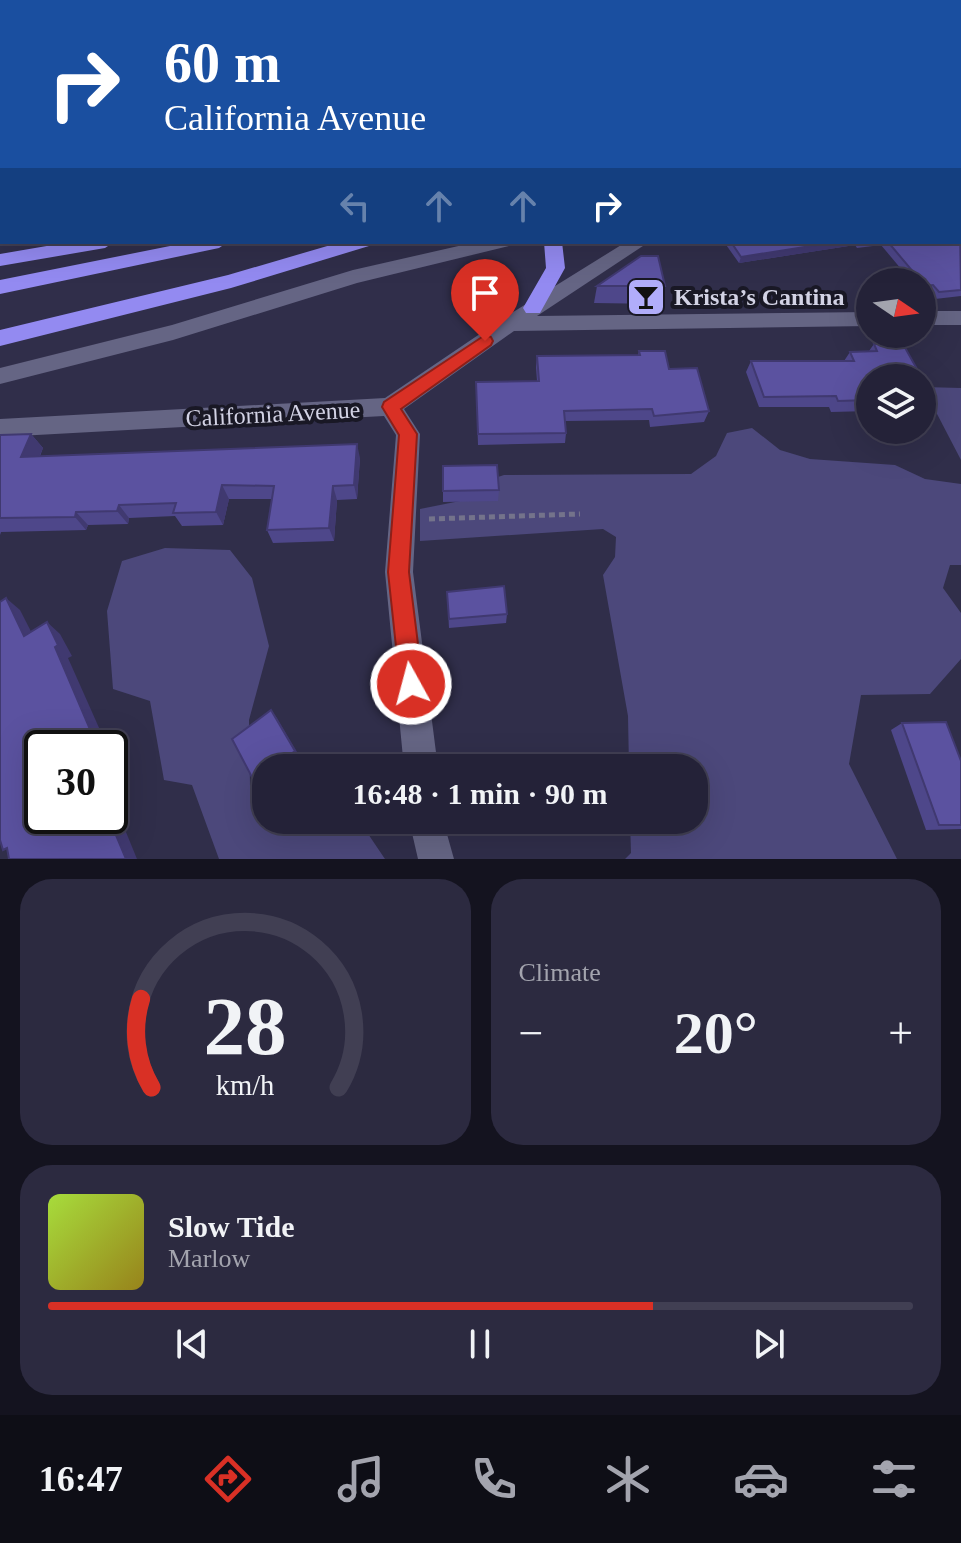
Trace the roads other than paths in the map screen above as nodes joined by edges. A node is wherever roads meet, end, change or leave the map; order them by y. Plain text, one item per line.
1 (93, 244) edge
2 (209, 244) edge
3 (353, 244) edge
4 (355, 244) edge
5 (493, 244) edge
6 (554, 244) edge
7 (637, 244) edge
8 (0, 260) edge
9 (0, 287) edge
10 (533, 308) junction
11 (936, 318) edge
12 (961, 318) edge
13 (856, 319) edge
14 (0, 322) edge
15 (509, 324) junction
16 (0, 338) edge
17 (0, 376) edge
18 (390, 407) junction
19 (0, 428) edge
20 (419, 754) edge
21 (430, 834) edge
22 (436, 859) edge

1 - 8 highway
2 - 9 highway
3 - 14 highway
4 - 16 highway
5 - 17 street
6 - 10 highway
7 - 10 street, California Avenue
10 - 15 street, California Avenue
11 - 12 street
13 - 15 street
15 - 18 street, California Avenue
18 - 19 street, California Avenue
18 - 20 street
21 - 22 street

